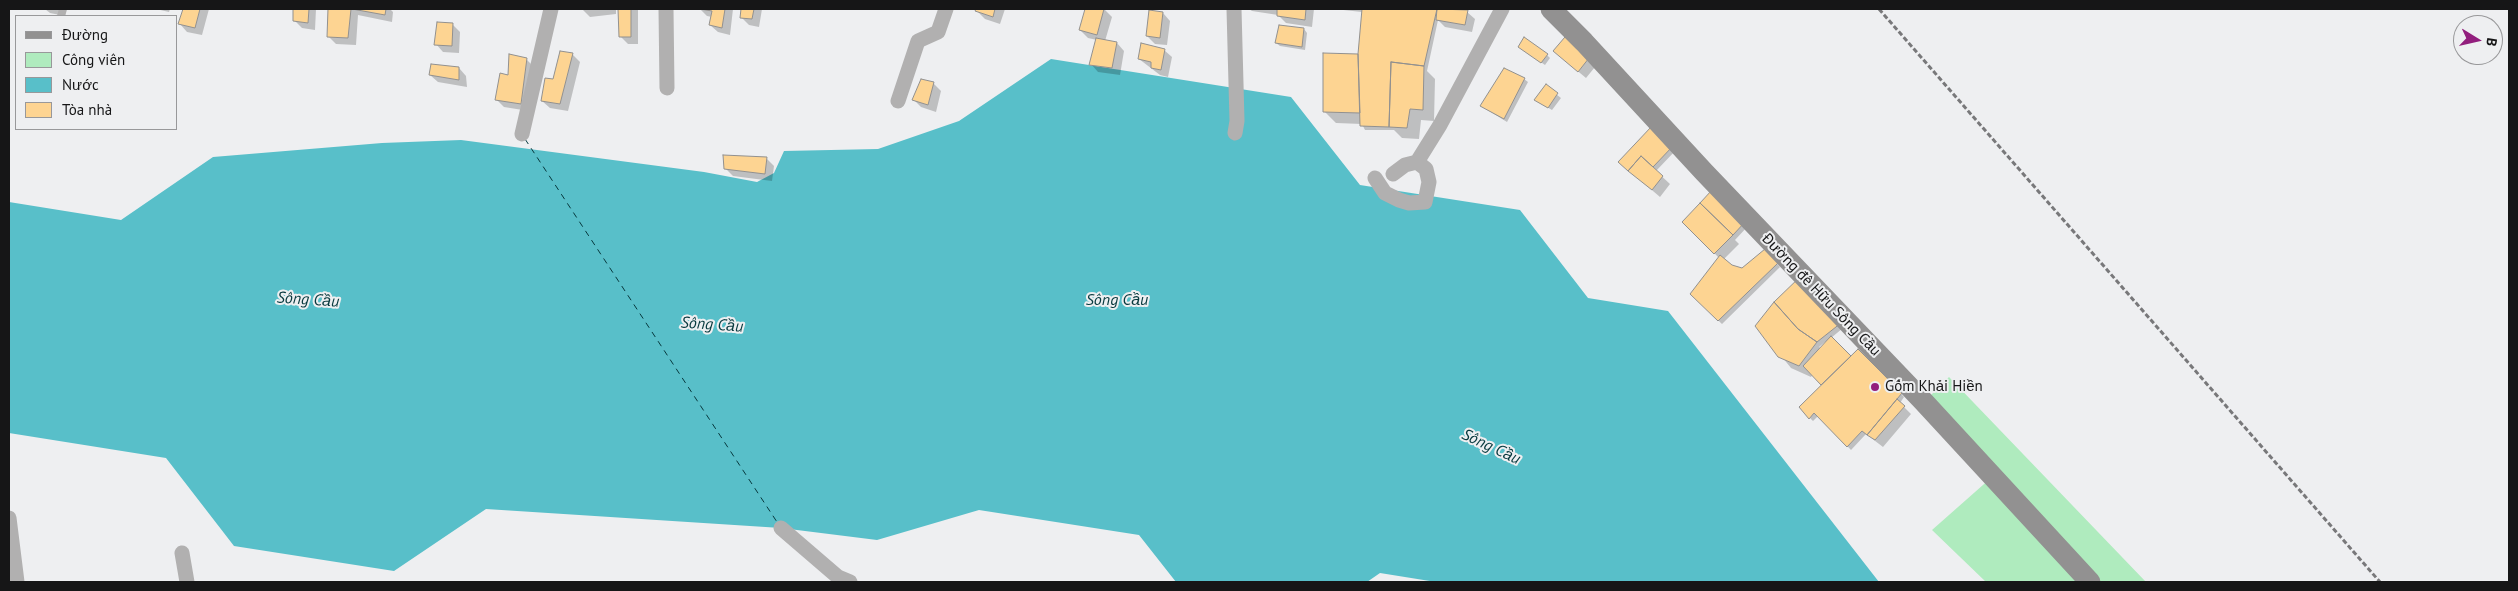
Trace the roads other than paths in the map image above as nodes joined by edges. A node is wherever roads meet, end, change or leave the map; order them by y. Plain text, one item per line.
1 (551, 9) edge
2 (666, 9) edge
3 (946, 9) edge
4 (1234, 9) edge
5 (1502, 9) edge
6 (1551, 9) edge
7 (667, 88) dead end
8 (898, 101) dead end
9 (1234, 133) dead end
10 (522, 134) dead end
11 (1417, 162) junction
12 (1393, 174) dead end
13 (1375, 178) dead end
14 (9, 518) edge
15 (781, 528) dead end
16 (182, 553) dead end
17 (17, 582) edge
18 (187, 582) edge
19 (850, 582) edge
20 (2090, 582) edge

1 - 10 street
2 - 7 street
3 - 8 street
4 - 9 street
5 - 11 street
6 - 20 main road, Đường đê Hữu Sông Cầu
11 - 12 street
11 - 13 street
14 - 17 street
15 - 19 street
16 - 18 street

